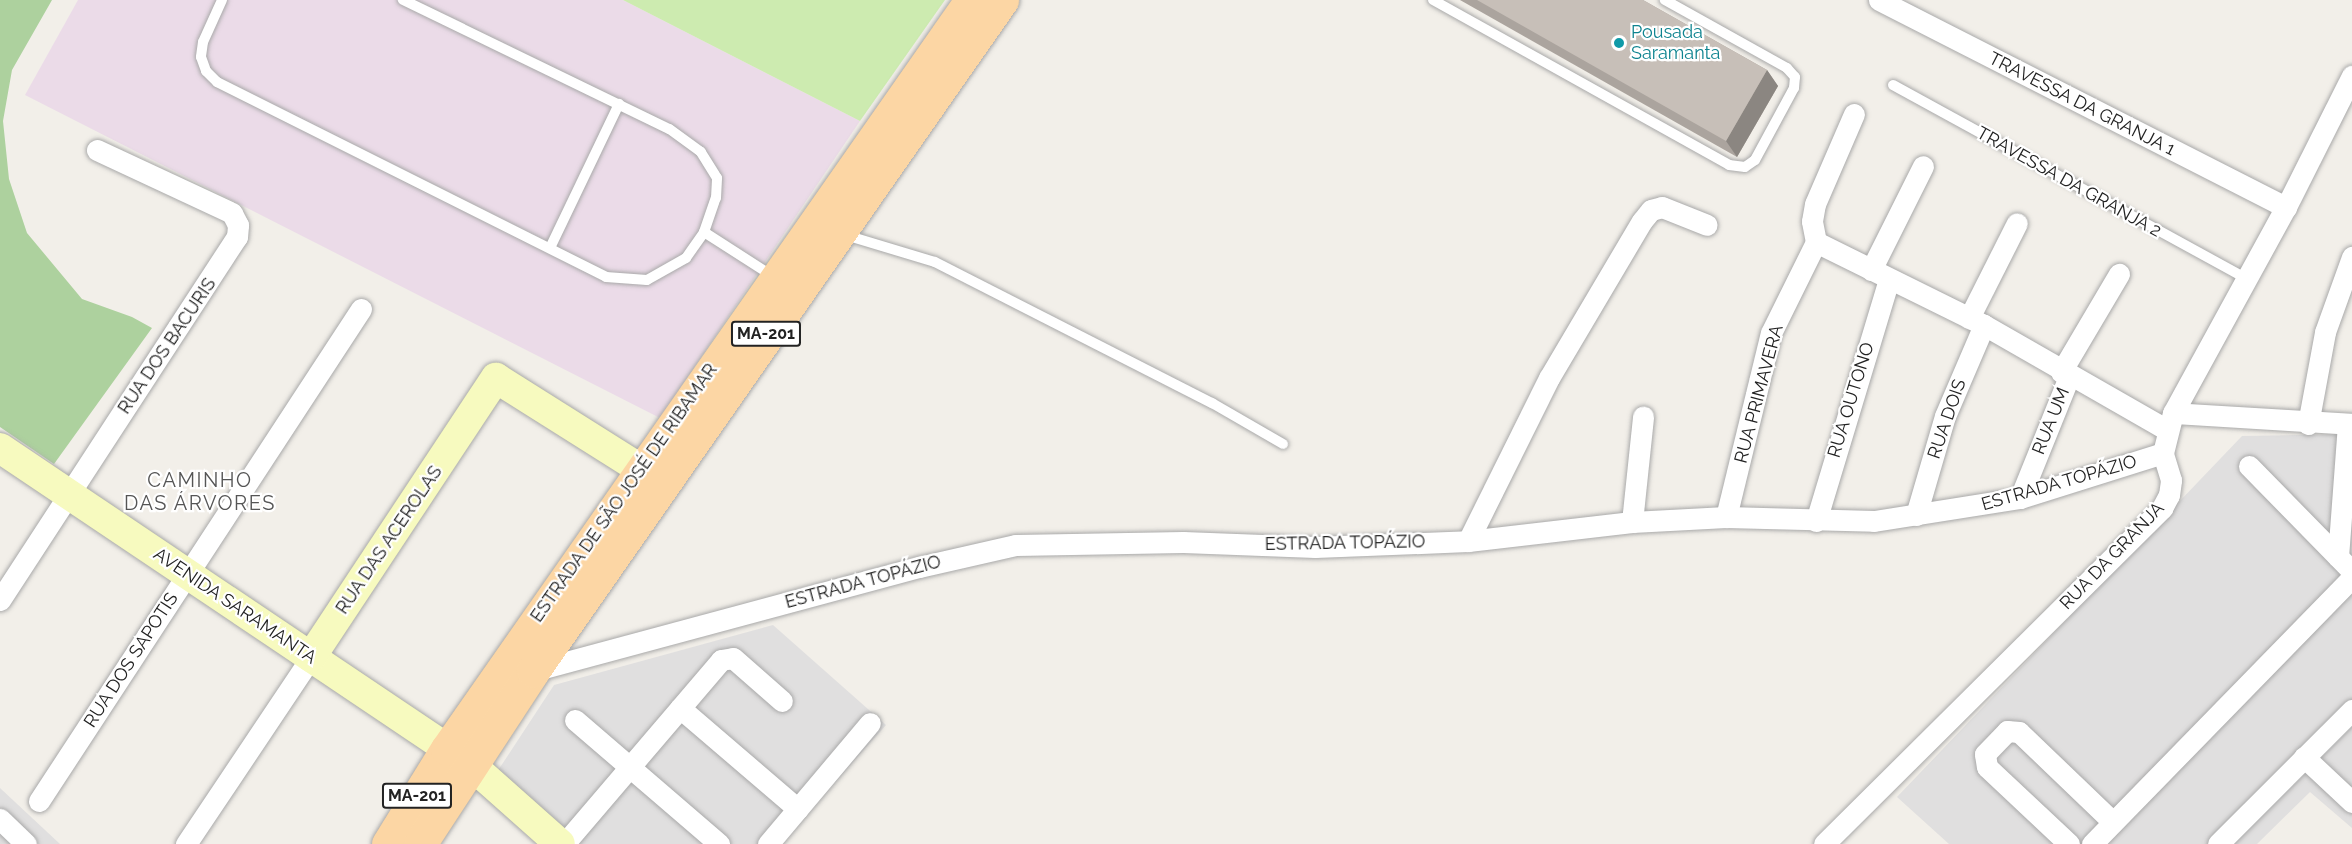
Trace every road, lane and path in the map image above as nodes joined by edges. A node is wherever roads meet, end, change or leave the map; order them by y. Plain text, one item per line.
1 (222, 0) edge
2 (403, 0) edge
3 (971, 0) edge
4 (1002, 0) edge
5 (1433, 0) edge
6 (1665, 0) edge
7 (1879, 0) edge
8 (2352, 76) edge
9 (1893, 85) dead end
10 (619, 104) junction
11 (1854, 114) dead end
12 (97, 150) dead end
13 (1923, 166) dead end
14 (2286, 207) junction
15 (2017, 223) dead end
16 (1707, 225) dead end
17 (704, 232) junction
18 (836, 232) junction
19 (1816, 242) junction
20 (550, 248) junction
21 (2352, 257) edge
22 (1880, 274) junction
23 (2119, 274) dead end
24 (774, 278) junction
25 (2246, 278) junction
26 (361, 309) dead end
27 (1977, 322) junction
28 (2065, 374) junction
29 (1643, 417) dead end
30 (2170, 421) junction
31 (2308, 424) junction
32 (2350, 424) edge
33 (1283, 444) dead end
34 (0, 448) edge
35 (2163, 453) junction
36 (2249, 466) dead end
37 (642, 470) junction
38 (68, 494) junction
39 (2020, 498) junction
40 (1916, 515) junction
41 (1726, 517) junction
42 (1816, 521) junction
43 (1632, 522) junction
44 (1468, 541) junction
45 (2345, 564) edge
46 (187, 574) junction
47 (2352, 578) edge
48 (0, 600) edge
49 (311, 657) junction
50 (533, 671) junction
51 (782, 701) dead end
52 (680, 708) junction
53 (2352, 710) edge
54 (575, 720) dead end
55 (870, 723) dead end
56 (458, 756) junction
57 (2304, 758) junction
58 (630, 767) junction
59 (39, 801) dead end
60 (2352, 802) edge
61 (798, 809) junction
62 (0, 819) edge
63 (2113, 822) junction
64 (26, 844) edge
65 (186, 844) edge
66 (388, 844) edge
67 (420, 844) edge
68 (562, 844) edge
69 (719, 844) edge
70 (768, 844) edge
71 (1824, 844) edge
72 (2069, 844) edge
73 (2092, 844) edge
74 (2218, 844) edge

1 - 20 lane
2 - 10 lane
3 - 24 main road, ESTRADA DE SÃO JOSÉ DE RIBAMAR / MA-201
4 - 18 main road, ESTRADA DE SÃO JOSÉ DE RIBAMAR / MA-201
5 - 6 lane
7 - 14 street, TRAVESSA DA GRANJA 1
8 - 14 street, RUA DA GRANJA
9 - 25 lane, TRAVESSA DA GRANJA 2
10 - 17 lane
10 - 20 lane
11 - 19 street
12 - 38 street, RUA DOS BACURIS
13 - 22 street, RUA OUTONO
14 - 25 street, RUA DA GRANJA
15 - 27 street, RUA DOIS
16 - 44 street
17 - 20 lane
17 - 24 lane
18 - 33 lane
18 - 50 main road, ESTRADA DE SÃO JOSÉ DE RIBAMAR / MA-201
19 - 22 street
19 - 41 street, RUA PRIMAVERA
21 - 31 street
22 - 27 street
22 - 42 street, RUA OUTONO
23 - 28 street, RUA UM
24 - 37 main road, ESTRADA DE SÃO JOSÉ DE RIBAMAR / MA-201
25 - 30 street, RUA DA GRANJA
26 - 46 street, RUA DOS SAPOTIS
27 - 28 street
27 - 40 street, RUA DOIS
28 - 30 street
28 - 39 street, RUA UM
29 - 43 street
30 - 31 street
30 - 35 street, RUA DA GRANJA
31 - 32 street
32 - 45 street
34 - 38 street, AVENIDA SARAMANTA
35 - 39 street, ESTRADA TOPÁZIO
35 - 71 street, RUA DA GRANJA
36 - 45 street
37 - 49 street, RUA DAS ACEROLAS
37 - 56 main road, ESTRADA DE SÃO JOSÉ DE RIBAMAR / MA-201
38 - 46 street, AVENIDA SARAMANTA
38 - 48 street, RUA DOS BACURIS
39 - 40 street, ESTRADA TOPÁZIO
40 - 42 street, ESTRADA TOPÁZIO
41 - 42 street, ESTRADA TOPÁZIO
41 - 43 street, ESTRADA TOPÁZIO
43 - 44 street, ESTRADA TOPÁZIO
44 - 50 street, ESTRADA TOPÁZIO
46 - 49 street, AVENIDA SARAMANTA
46 - 59 street, RUA DOS SAPOTIS
47 - 63 street
49 - 56 street, AVENIDA SARAMANTA
49 - 65 street, RUA DAS ACEROLAS
50 - 56 main road, ESTRADA DE SÃO JOSÉ DE RIBAMAR / MA-201
51 - 52 street
52 - 58 street
52 - 61 street
53 - 57 street
54 - 58 street
55 - 61 street
56 - 66 main road, ESTRADA DE SÃO JOSÉ DE RIBAMAR / MA-201
56 - 67 main road, ESTRADA DE SÃO JOSÉ DE RIBAMAR / MA-201
56 - 68 street, AVENIDA SARAMANTA
57 - 60 street
57 - 74 street
58 - 68 street
58 - 69 street
61 - 70 street
62 - 64 street
63 - 72 street
63 - 73 street

